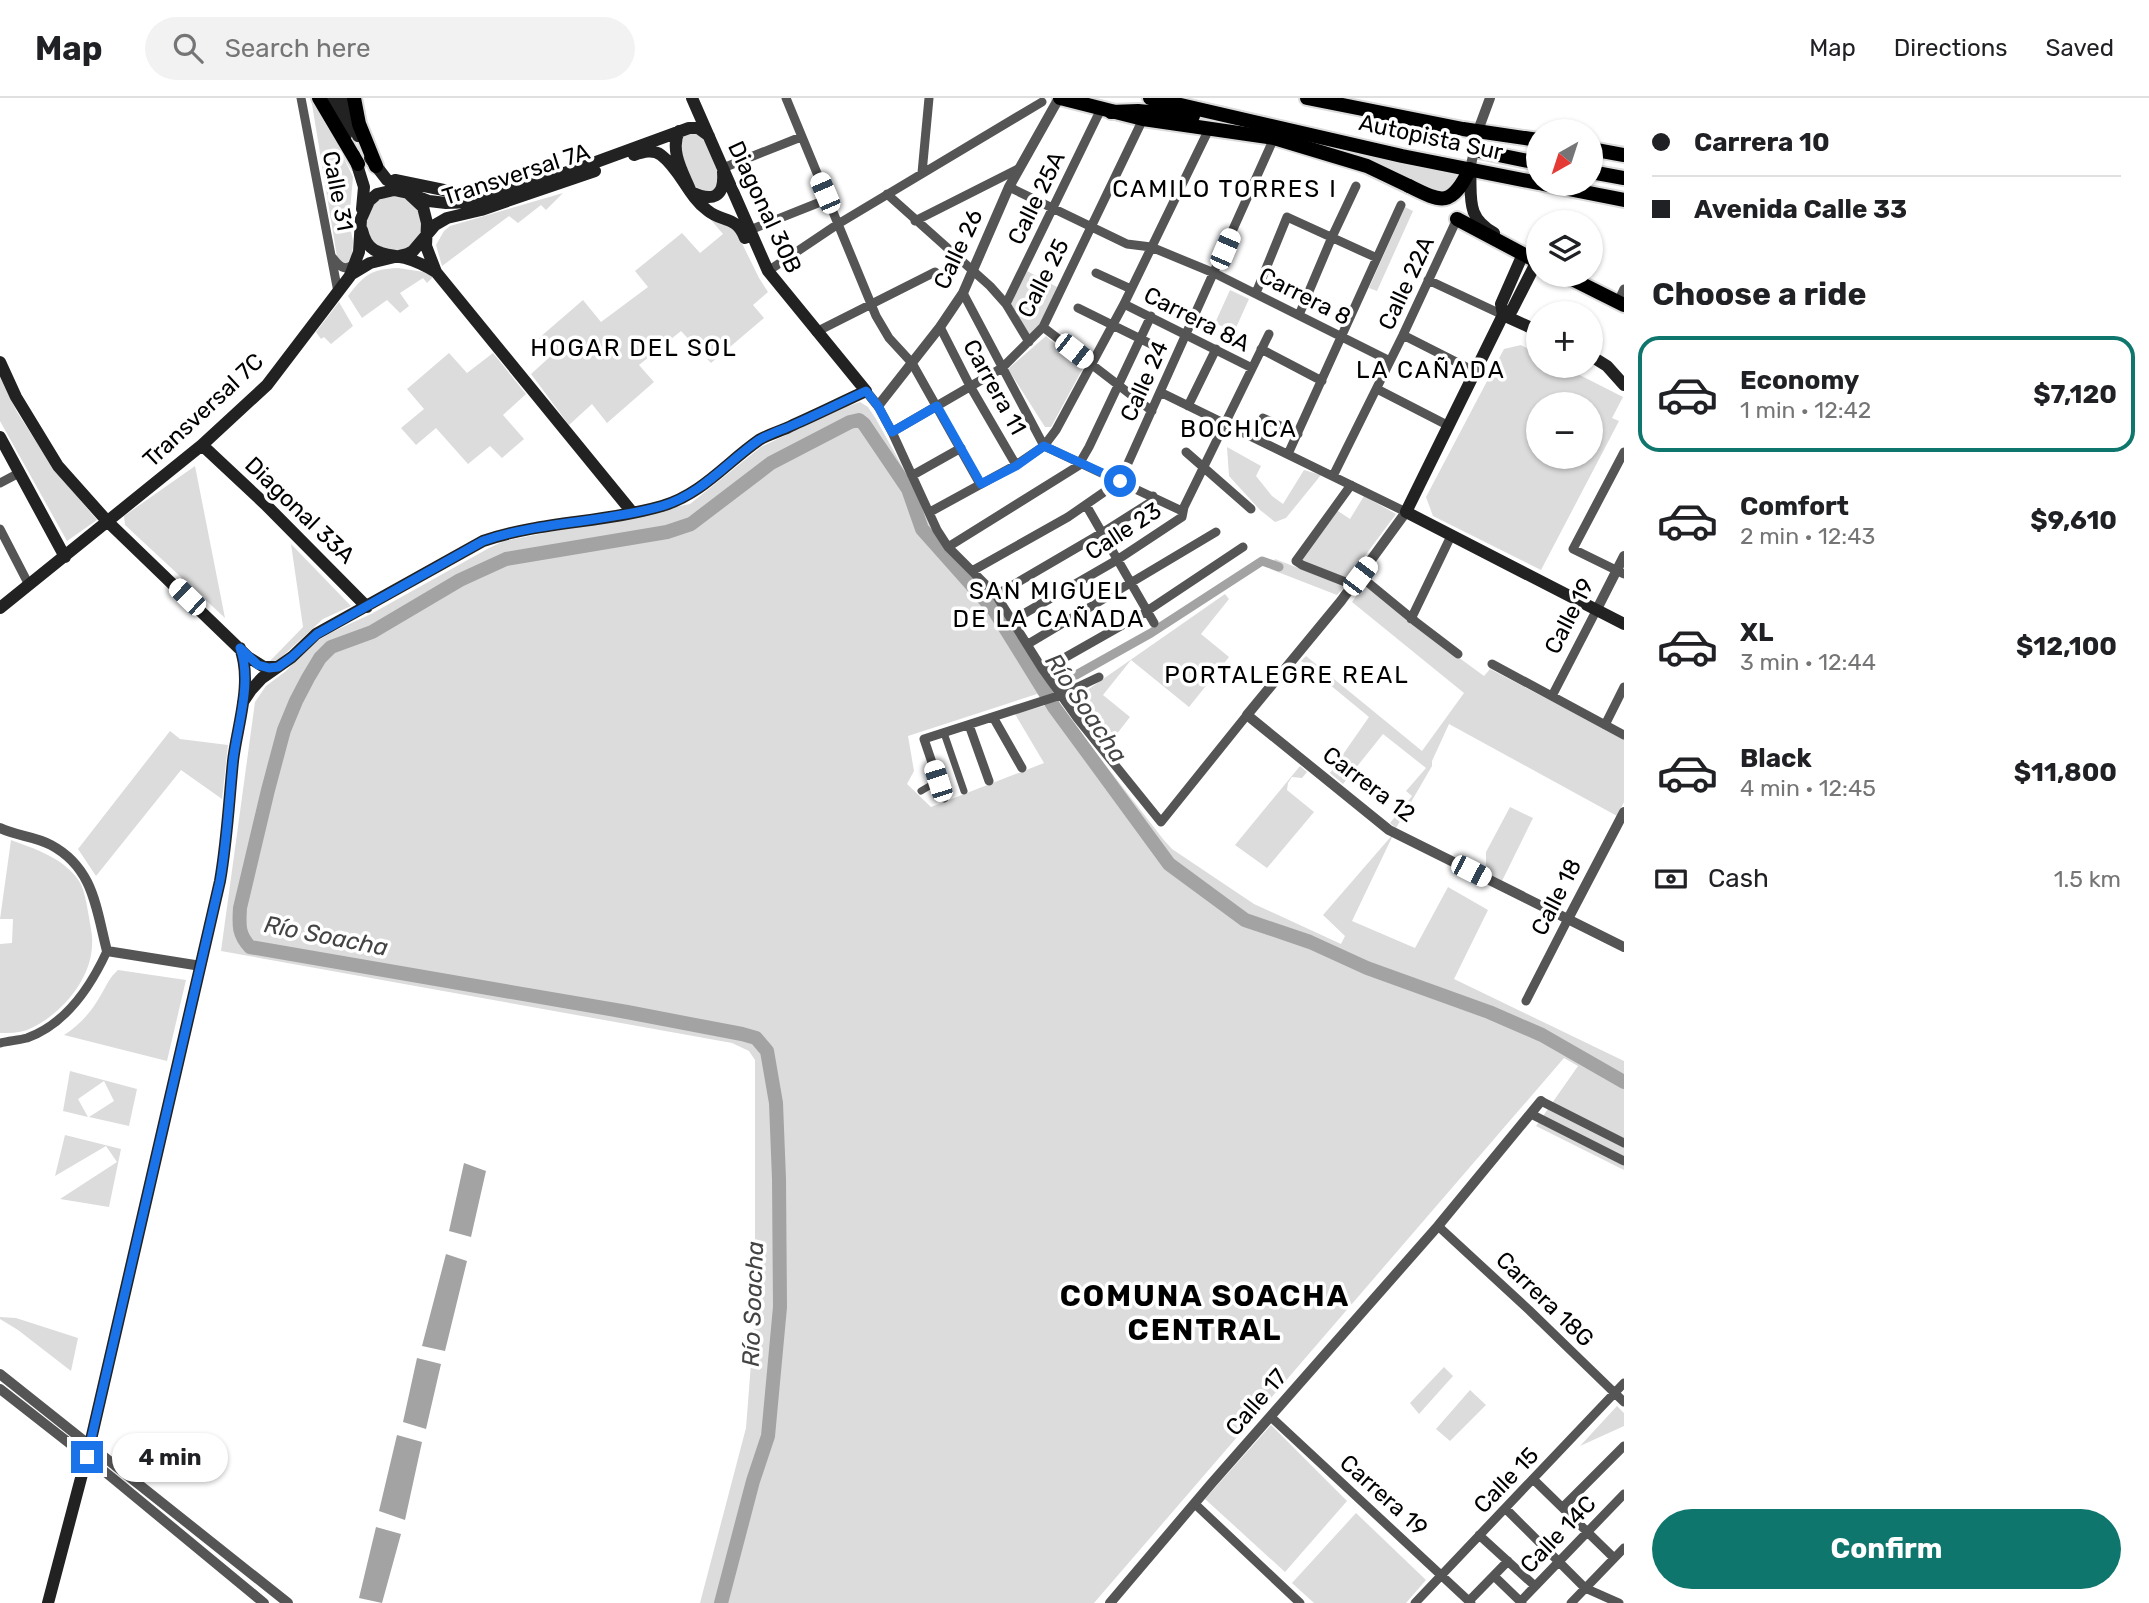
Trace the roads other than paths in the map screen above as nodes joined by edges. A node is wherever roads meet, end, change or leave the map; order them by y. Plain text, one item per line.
1 (301, 98) edge
2 (319, 98) edge
3 (333, 98) edge
4 (344, 98) edge
5 (354, 98) edge
6 (692, 98) edge
7 (786, 98) edge
8 (929, 98) edge
9 (1059, 98) edge
10 (1086, 98) edge
11 (1150, 98) edge
12 (1307, 98) edge
13 (1490, 98) edge
14 (1332, 100) edge
15 (1042, 102) dead end
16 (1106, 110) junction
17 (1143, 119) junction
18 (1260, 122) junction
19 (1209, 129) junction
20 (679, 131) junction
21 (1478, 131) junction
22 (709, 136) junction
23 (802, 137) junction
24 (1274, 138) junction
25 (1526, 138) edge
26 (1474, 150) junction
27 (1603, 151) edge
28 (1624, 155) edge
29 (1526, 161) edge
30 (358, 164) junction
31 (723, 168) junction
32 (1018, 169) junction
33 (1470, 169) junction
34 (379, 170) junction
35 (922, 173) junction
36 (1603, 174) edge
37 (1624, 178) edge
38 (1526, 180) edge
39 (1356, 186) dead end
40 (1009, 187) junction
41 (691, 192) junction
42 (408, 193) junction
43 (887, 194) junction
44 (491, 196) junction
45 (1603, 196) edge
46 (828, 200) junction
47 (1624, 200) edge
48 (1401, 205) dead end
49 (1052, 208) junction
50 (361, 219) junction
51 (1457, 219) joint
52 (915, 220) junction
53 (838, 224) junction
54 (1091, 227) junction
55 (746, 231) junction
56 (426, 234) junction
57 (1332, 237) junction
58 (1151, 247) junction
59 (1526, 250) edge
60 (1523, 254) junction
61 (331, 255) junction
62 (1526, 255) edge
63 (397, 257) junction
64 (1377, 258) junction
65 (352, 270) junction
66 (768, 271) junction
67 (974, 271) junction
68 (436, 272) junction
69 (935, 272) dead end
70 (1096, 273) dead end
71 (1214, 273) junction
72 (1428, 280) junction
73 (1526, 284) edge
74 (1594, 287) edge
75 (1131, 289) junction
76 (338, 292) junction
77 (963, 293) junction
78 (1255, 293) junction
79 (1622, 298) edge
80 (872, 304) junction
81 (1006, 304) junction
82 (1124, 304) junction
83 (1078, 308) dead end
84 (1299, 315) junction
85 (1503, 315) junction
86 (1151, 316) junction
87 (1113, 325) junction
88 (1526, 326) edge
89 (940, 327) junction
90 (1043, 327) junction
91 (816, 331) junction
92 (1186, 334) junction
93 (1269, 334) dead end
94 (1404, 335) junction
95 (1342, 336) junction
96 (1140, 339) junction
97 (1029, 342) junction
98 (1157, 347) dead end
99 (1216, 349) junction
100 (1261, 349) junction
101 (1390, 361) junction
102 (0, 362) edge
103 (912, 363) junction
104 (1091, 363) junction
105 (1603, 364) edge
106 (1002, 368) junction
107 (1252, 368) junction
108 (1476, 372) junction
109 (1322, 381) junction
110 (1119, 385) junction
111 (1624, 385) edge
112 (970, 386) junction
113 (1377, 389) junction
114 (863, 392) junction
115 (1160, 392) junction
116 (878, 406) junction
117 (937, 406) junction
118 (1188, 406) junction
119 (1152, 411) junction
120 (1263, 418) dead end
121 (1225, 424) junction
122 (1449, 426) junction
123 (892, 432) junction
124 (1298, 434) junction
125 (0, 437) edge
126 (202, 445) junction
127 (1044, 446) junction
128 (961, 449) junction
129 (1186, 452) dead end
130 (1624, 452) edge
131 (1288, 454) junction
132 (1080, 463) junction
133 (1016, 466) junction
134 (1204, 467) junction
135 (1614, 470) junction
136 (19, 473) junction
137 (913, 475) junction
138 (1624, 475) edge
139 (1333, 477) junction
140 (1120, 481) junction
141 (0, 483) edge
142 (981, 484) junction
143 (1350, 485) junction
144 (1152, 499) junction
145 (1086, 505) junction
146 (1251, 509) dead end
147 (632, 512) junction
148 (930, 512) junction
149 (1406, 512) junction
150 (1182, 514) junction
151 (107, 521) junction
152 (0, 529) edge
153 (1216, 532) dead end
154 (1102, 533) junction
155 (1451, 536) junction
156 (948, 547) junction
157 (1244, 547) dead end
158 (1624, 556) edge
159 (65, 557) junction
160 (1117, 560) junction
161 (972, 571) junction
162 (1620, 572) edge
163 (1356, 581) junction
164 (1131, 584) junction
165 (29, 586) junction
166 (996, 595) junction
167 (0, 606) edge
168 (367, 607) junction
169 (1147, 611) junction
170 (1596, 611) junction
171 (1411, 618) junction
172 (1013, 620) junction
173 (1154, 623) dead end
174 (1624, 624) edge
175 (1028, 644) junction
176 (240, 648) junction
177 (1458, 654) dead end
178 (1492, 664) dead end
179 (278, 667) junction
180 (1043, 670) junction
181 (1098, 677) dead end
182 (1624, 687) edge
183 (1058, 696) junction
184 (1552, 696) junction
185 (243, 702) junction
186 (1247, 715) junction
187 (993, 717) junction
188 (1605, 724) junction
189 (969, 725) junction
190 (944, 733) junction
191 (1624, 735) edge
192 (1022, 768) dead end
193 (938, 781) junction
194 (989, 781) dead end
195 (921, 791) dead end
196 (964, 791) dead end
197 (944, 798) dead end
198 (1624, 812) edge
199 (0, 828) edge
200 (1568, 919) junction
201 (1624, 947) edge
202 (107, 951) junction
203 (201, 966) junction
204 (1526, 1001) dead end
205 (0, 1043) edge
206 (1541, 1101) joint
207 (1531, 1114) junction
208 (1624, 1143) edge
209 (1624, 1161) edge
210 (1438, 1226) junction
211 (0, 1374) edge
212 (1624, 1383) edge
213 (0, 1389) edge
214 (1615, 1393) junction
215 (1624, 1402) edge
216 (1271, 1417) junction
217 (90, 1444) junction
218 (1624, 1446) edge
219 (87, 1457) junction
220 (1533, 1479) junction
221 (1624, 1494) edge
222 (1195, 1504) junction
223 (1563, 1507) junction
224 (1506, 1508) junction
225 (1587, 1532) junction
226 (1479, 1535) junction
227 (1624, 1548) edge
228 (1614, 1558) junction
229 (1508, 1561) junction
230 (1558, 1563) junction
231 (1442, 1574) junction
232 (1494, 1576) junction
233 (1535, 1586) junction
234 (1585, 1588) junction
235 (1470, 1602) edge
236 (1521, 1602) edge
237 (48, 1603) edge
238 (264, 1603) edge
239 (288, 1603) edge
240 (1110, 1603) edge
241 (1300, 1603) edge
242 (1415, 1603) edge
243 (1571, 1603) edge
244 (1619, 1603) edge

1 - 61 street, Calle 31
2 - 30 main road
3 - 30 main road, Transversal 7C
4 - 34 main road
5 - 34 main road
6 - 22 main road, Diagonal 30B
7 - 23 street
8 - 35 street
9 - 16 main road
9 - 32 street, Calle 26
10 - 16 main road
11 - 18 main road, Autopista Sur
12 - 14 main road, Autopista Sur
13 - 21 street
14 - 21 main road, Autopista Sur
15 - 35 street
16 - 17 main road
16 - 18 main road
16 - 49 street, Calle 25A
17 - 19 main road
17 - 54 street, Calle 25
18 - 33 main road, Autopista Sur
19 - 24 main road
19 - 58 street
20 - 22 main road
20 - 41 main road
20 - 44 main road, Transversal 7A
21 - 25 main road, Autopista Sur
21 - 26 street
22 - 31 main road, Diagonal 30B
23 - 31 street
23 - 46 street
24 - 33 main road
24 - 71 street, Calle 24
26 - 29 main road, Autopista Sur
26 - 33 street
27 - 28 main road
30 - 50 main road, Transversal 7C
31 - 41 main road
31 - 55 main road, Diagonal 30B
32 - 40 street, Calle 26
32 - 52 street
33 - 38 main road, Autopista Sur
33 - 59 main road
34 - 42 main road
34 - 44 main road
35 - 43 street
36 - 37 main road
39 - 57 street
40 - 49 street, Carrera 8
40 - 67 street, Calle 26
41 - 55 main road
41 - 56 main road, Transversal 7A
42 - 44 main road, Transversal 7A
42 - 50 main road
42 - 56 main road
43 - 52 street
43 - 53 street
45 - 47 main road, Autopista Sur
46 - 53 street
46 - 55 street
48 - 64 street
49 - 54 street, Carrera 8
49 - 81 street, Calle 25A
50 - 63 main road
50 - 65 main road, Transversal 7C
51 - 60 main road
51 - 72 street, Calle 22A
52 - 67 street
53 - 66 street
53 - 80 street
54 - 58 street, Carrera 8
54 - 90 street, Calle 25
55 - 66 main road, Diagonal 30B
55 - 114 main road, Diagonal 30B
56 - 63 main road, Transversal 7A
56 - 68 main road
57 - 64 street
57 - 78 street
57 - 84 street
58 - 71 street, Carrera 8
58 - 75 street
60 - 62 main road
60 - 85 main road
61 - 65 street
61 - 76 street, Calle 31
63 - 65 main road, Transversal 7C
63 - 68 main road
64 - 95 street
65 - 76 main road, Transversal 7C
66 - 91 main road, Diagonal 30B
67 - 77 street, Calle 26
67 - 81 street
68 - 147 main road
69 - 80 street
70 - 75 street, Carrera 8A
71 - 78 street, Carrera 8
71 - 92 street, Calle 24
72 - 85 street
72 - 94 street, Calle 22A
73 - 85 main road
74 - 79 main road
75 - 82 street
76 - 126 main road, Transversal 7C
77 - 89 street, Calle 26
77 - 106 street
78 - 84 street, Carrera 8
80 - 91 street
80 - 103 street
81 - 97 street
82 - 86 street, Carrera 8A
82 - 87 street
83 - 87 street
84 - 95 street, Carrera 8
85 - 88 main road
85 - 108 main road
86 - 92 street, Carrera 8A
86 - 96 street
87 - 96 street
87 - 104 street
89 - 103 street, Calle 26
89 - 112 street, Carrera 11
90 - 97 street, Calle 25
90 - 104 street
91 - 114 main road, Diagonal 30B
92 - 99 street, Carrera 8A
92 - 115 street, Calle 24
93 - 100 street, Calle 23
94 - 101 street, Calle 22A
94 - 108 street
95 - 101 street, Carrera 8
95 - 109 street
96 - 98 street
96 - 110 street
97 - 106 street, Calle 25
99 - 107 street, Carrera 8A
99 - 118 street
100 - 107 street, Calle 23
100 - 109 street, Carrera 8A
101 - 113 street, Calle 22A
102 - 151 main road
103 - 116 street, Calle 26
103 - 117 street
104 - 110 street
104 - 127 street
105 - 111 main road
106 - 112 street, Calle 25
106 - 127 street
107 - 121 street, Calle 23
108 - 122 main road
109 - 124 street
110 - 119 street
110 - 132 street
112 - 117 street, Calle 25
112 - 133 street, Carrera 11
113 - 122 street
113 - 139 street, Calle 22A
114 - 116 street
114 - 147 main road
115 - 118 street
115 - 119 street, Calle 24
116 - 123 street
117 - 123 street, Calle 25
117 - 128 street
118 - 121 street
119 - 140 street, Calle 24
120 - 124 street
121 - 131 street
121 - 134 street, Calle 23
122 - 149 main road
123 - 137 street
124 - 131 street
125 - 136 main road
126 - 151 main road, Transversal 7C
126 - 168 main road, Diagonal 33A
127 - 132 street
127 - 133 street
128 - 137 street
128 - 142 street
129 - 134 street
130 - 135 street
131 - 139 street
132 - 140 street
132 - 156 street
133 - 142 street
134 - 146 street
134 - 150 street, Calle 23
135 - 138 street
135 - 162 street
136 - 141 street
136 - 159 main road
137 - 148 street
139 - 143 street
140 - 144 street
140 - 145 street
142 - 148 street
143 - 149 street
143 - 163 street
144 - 150 street
144 - 154 street
145 - 154 street
145 - 161 street
147 - 168 main road
148 - 156 street
149 - 155 main road
149 - 163 street
150 - 160 street, Calle 23
151 - 159 main road, Transversal 7C
151 - 176 main road
152 - 165 street
153 - 164 street
154 - 160 street
154 - 166 street
155 - 170 main road
155 - 171 street
156 - 161 street
157 - 169 street
158 - 162 street, Calle 19
159 - 165 main road, Transversal 7C
160 - 164 street
160 - 172 street, Calle 23
161 - 166 street
162 - 170 street, Calle 19
163 - 171 street
163 - 186 street
164 - 169 street
164 - 175 street
165 - 167 main road, Transversal 7C
166 - 172 street
168 - 179 main road
169 - 173 street
169 - 180 street
170 - 174 main road
170 - 184 street, Calle 19
171 - 177 street
172 - 175 street
175 - 180 street
176 - 179 main road
176 - 185 main road
178 - 184 street
179 - 185 main road
180 - 183 street
181 - 183 street
182 - 188 street
183 - 186 street
183 - 187 street
184 - 188 street
185 - 203 main road
186 - 200 street, Carrera 12
187 - 189 street
187 - 192 street
188 - 191 street
189 - 190 street
189 - 194 street
190 - 193 street
190 - 196 street
193 - 195 street
193 - 197 street
198 - 200 street, Calle 18
199 - 202 street
200 - 201 street, Carrera 12
200 - 204 street, Calle 18
202 - 203 street
202 - 205 street
203 - 217 main road
206 - 207 street, Calle 17
206 - 208 street
207 - 209 street
207 - 210 street, Calle 17
210 - 214 street, Carrera 18G
210 - 216 street, Calle 17
211 - 217 street
212 - 214 street, Calle 15
213 - 219 street
214 - 215 street, Carrera 18G
214 - 220 street, Calle 15
216 - 222 street, Calle 17
216 - 231 street, Carrera 19
217 - 219 main road
217 - 239 street
218 - 223 street
219 - 237 main road
219 - 238 street
220 - 223 street
220 - 224 street, Calle 15
221 - 225 street, Calle 14C
222 - 240 street, Calle 17
222 - 241 street
223 - 225 street
224 - 226 street, Calle 15
224 - 230 street
225 - 228 street
225 - 230 street, Calle 14C
226 - 229 street
226 - 231 street, Calle 15
227 - 228 street
228 - 234 street
229 - 232 street
229 - 233 street
230 - 233 street, Calle 14C
230 - 234 street
231 - 235 street, Carrera 19
231 - 242 street, Calle 15
232 - 235 street
232 - 236 street
233 - 236 street, Calle 14C
234 - 243 street
234 - 244 street

